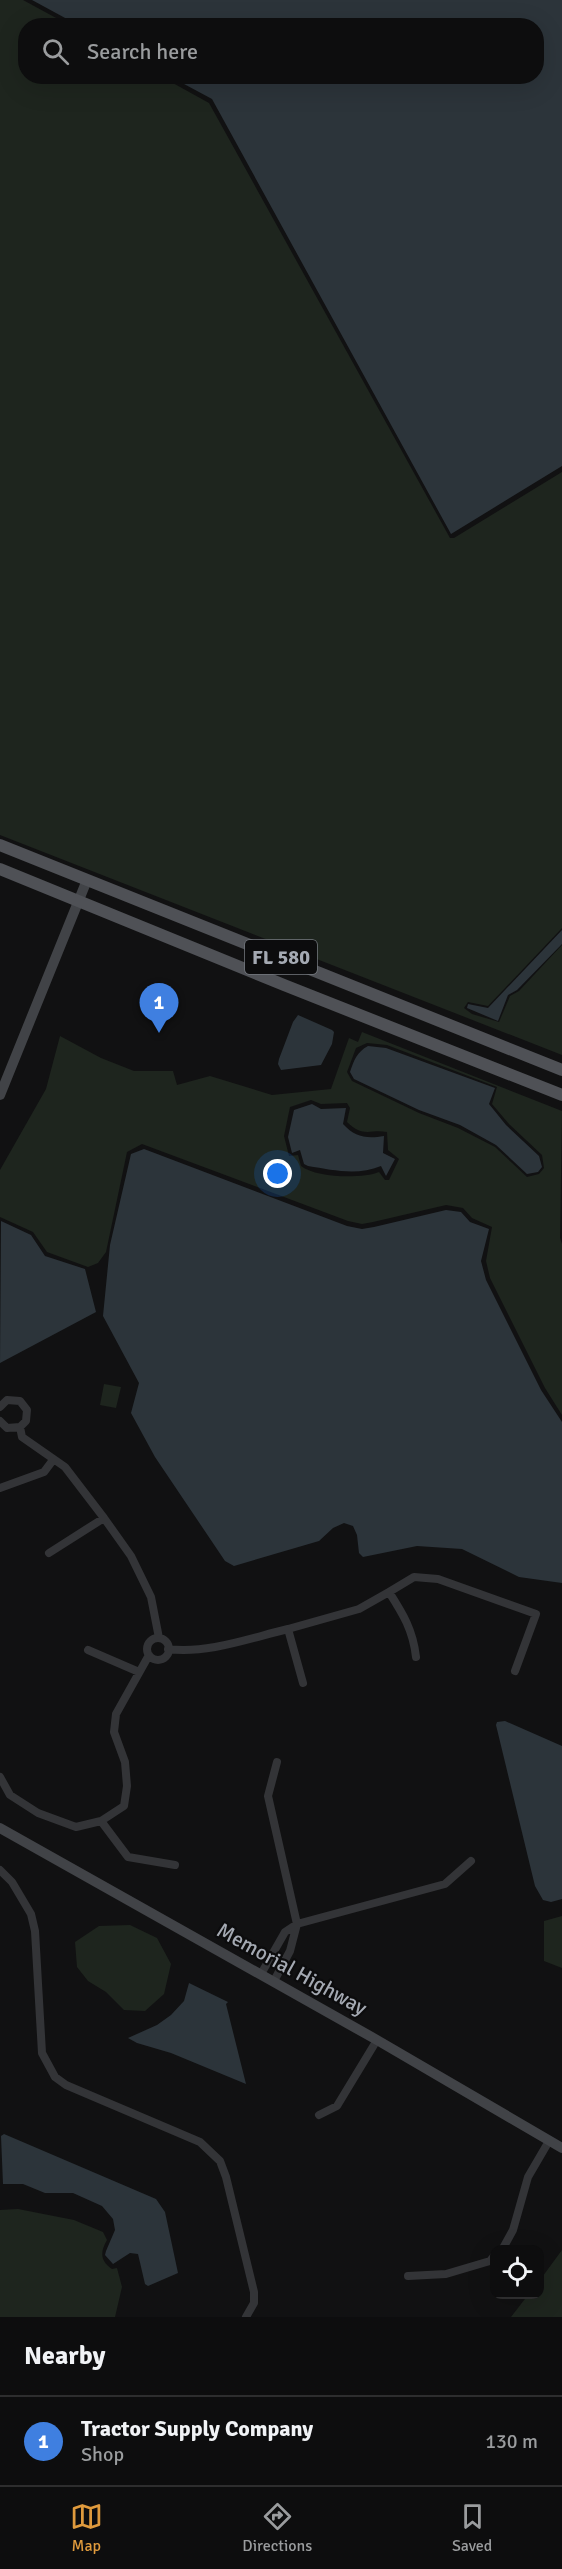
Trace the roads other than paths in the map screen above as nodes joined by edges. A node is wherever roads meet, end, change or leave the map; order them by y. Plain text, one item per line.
1 (0, 845) edge
2 (0, 869) edge
3 (87, 880) junction
4 (79, 900) junction
5 (562, 1070) edge
6 (0, 1095) edge
7 (562, 1095) edge
8 (0, 1407) edge
9 (0, 1421) edge
10 (20, 1427) junction
11 (53, 1460) junction
12 (0, 1488) edge
13 (104, 1518) junction
14 (49, 1553) dead end
15 (389, 1592) junction
16 (288, 1629) junction
17 (159, 1638) junction
18 (168, 1649) junction
19 (88, 1650) dead end
20 (149, 1656) junction
21 (416, 1657) dead end
22 (515, 1671) dead end
23 (139, 1672) junction
24 (303, 1683) dead end
25 (277, 1762) dead end
26 (0, 1777) edge
27 (101, 1821) junction
28 (0, 1828) edge
29 (471, 1861) dead end
30 (175, 1865) dead end
31 (0, 1870) edge
32 (297, 1924) junction
33 (261, 1974) junction
34 (274, 1981) junction
35 (377, 2040) junction
36 (319, 2115) dead end
37 (549, 2140) junction
38 (562, 2148) edge
39 (505, 2245) edge
40 (490, 2261) edge
41 (408, 2276) dead end
42 (246, 2317) edge

1 - 3 main road, FL 580
2 - 4 main road, FL 580
3 - 4 street
3 - 5 main road, FL 580
4 - 6 street
4 - 7 main road, FL 580
8 - 10 street
9 - 10 street
10 - 11 street
11 - 12 street
11 - 13 street
13 - 14 street
13 - 17 street
15 - 16 street
15 - 21 street
15 - 22 street
16 - 18 street
16 - 24 street
17 - 18 street
17 - 20 street
18 - 20 street
19 - 23 street
20 - 23 street
23 - 27 street
25 - 32 street
26 - 27 street
27 - 30 street
28 - 33 street, Memorial Highway
29 - 32 street
31 - 42 street
32 - 33 street
32 - 34 street
33 - 34 street, Memorial Highway
34 - 35 street, Memorial Highway
35 - 36 street
35 - 37 street, Memorial Highway
37 - 38 street, Memorial Highway
37 - 39 street
40 - 41 street

